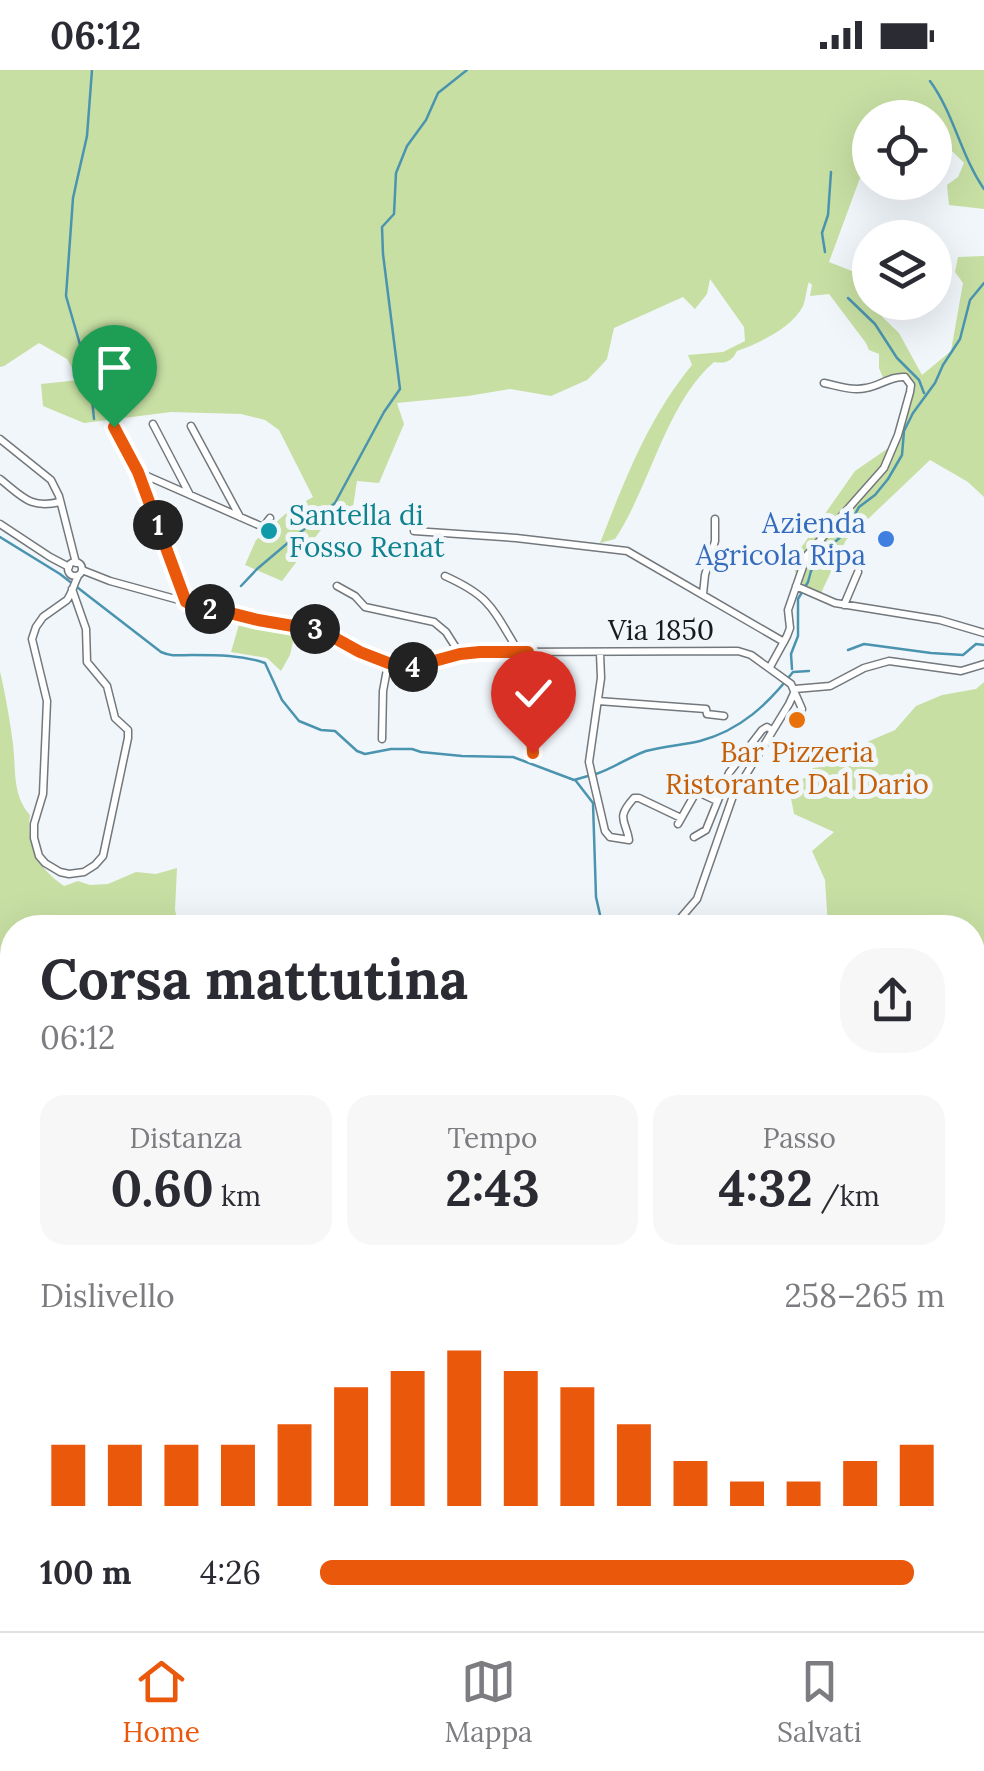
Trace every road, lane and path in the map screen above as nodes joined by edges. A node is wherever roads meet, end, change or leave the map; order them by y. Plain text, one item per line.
1 (824, 383) dead end
2 (153, 424) dead end
3 (191, 426) dead end
4 (114, 427) dead end
5 (0, 439) edge
6 (138, 472) junction
7 (0, 478) edge
8 (190, 496) junction
9 (60, 502) junction
10 (241, 518) junction
11 (270, 518) dead end
12 (714, 519) dead end
13 (0, 524) edge
14 (414, 532) dead end
15 (72, 565) junction
16 (858, 572) dead end
17 (445, 576) dead end
18 (77, 579) junction
19 (338, 586) dead end
20 (796, 586) junction
21 (703, 594) junction
22 (186, 602) junction
23 (844, 605) junction
24 (984, 633) edge
25 (784, 642) junction
26 (515, 652) junction
27 (528, 652) junction
28 (600, 652) junction
29 (460, 654) junction
30 (388, 664) junction
31 (981, 664) edge
32 (770, 667) junction
33 (793, 686) junction
34 (598, 701) junction
35 (802, 710) dead end
36 (724, 716) dead end
37 (772, 730) junction
38 (382, 739) dead end
39 (533, 753) dead end
40 (717, 801) junction
41 (694, 837) dead end
42 (683, 915) edge

1 - 20 street
2 - 8 street
3 - 10 street
4 - 6 street
5 - 9 street
6 - 8 street
6 - 22 street
7 - 9 street
8 - 10 street
9 - 15 street
10 - 11 street
12 - 21 street
13 - 15 street
14 - 21 street
15 - 18 street
16 - 23 street
17 - 26 street
18 - 18 street
18 - 22 street
19 - 29 street
20 - 23 street
20 - 25 street
21 - 25 street
22 - 30 street
23 - 24 street
25 - 32 street
26 - 27 street, Via 1850
26 - 29 street, Via 1850
27 - 28 street, Via 1850
27 - 39 street
28 - 32 street, Via 1850
28 - 34 street
29 - 30 street, Via 1850
30 - 38 street
31 - 33 street
32 - 33 street, Via 1850
33 - 35 street
33 - 37 street
34 - 36 street
34 - 40 street
37 - 40 street
37 - 42 street
40 - 41 street

